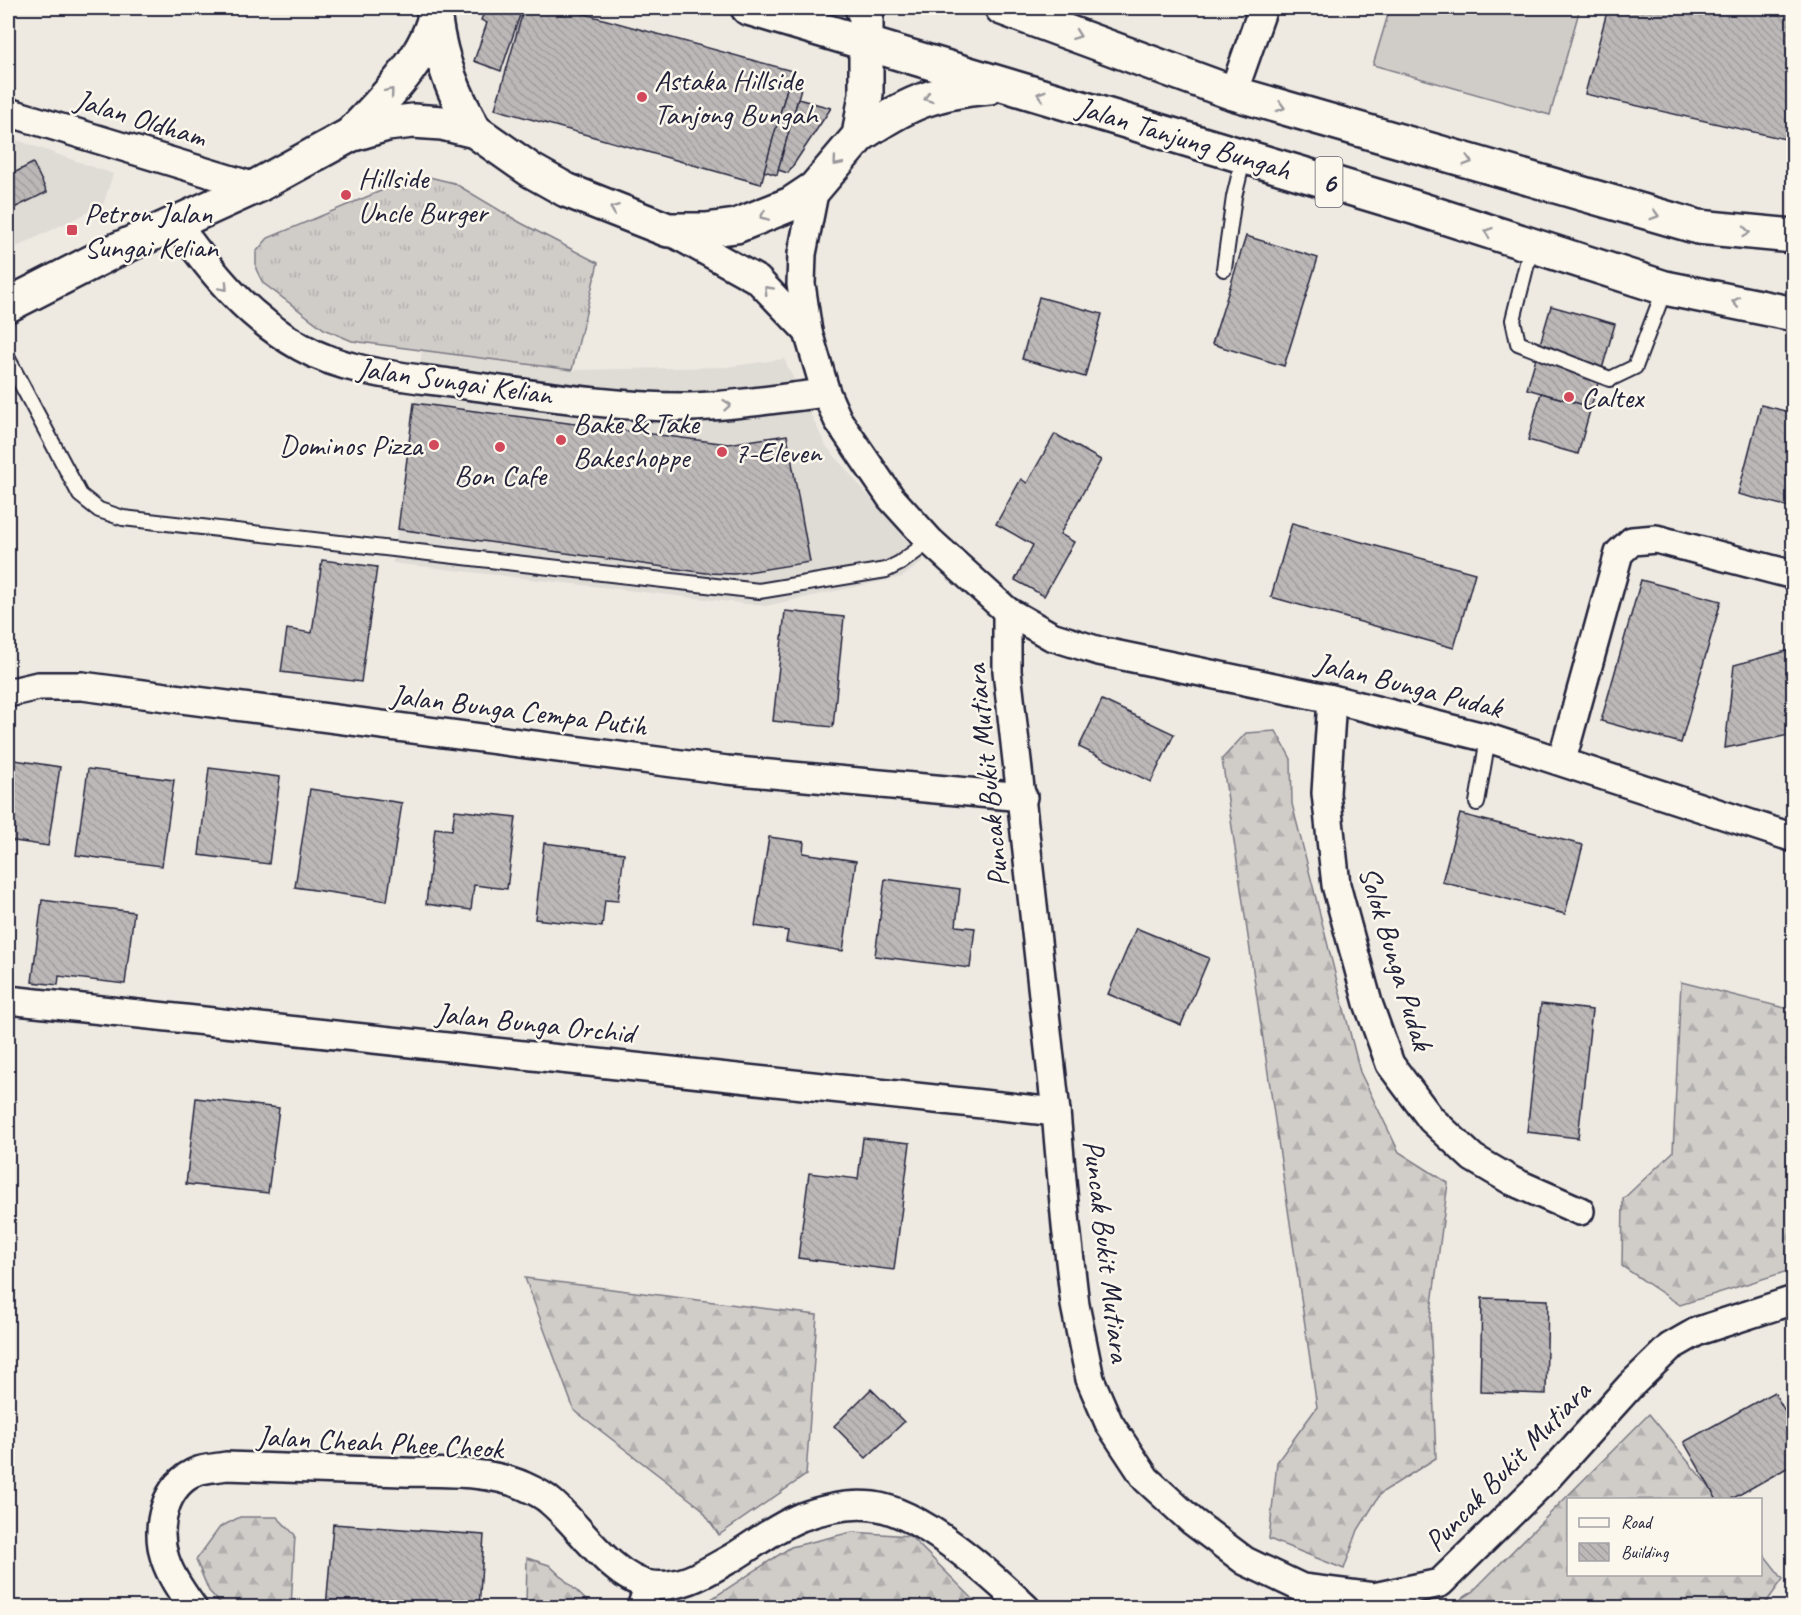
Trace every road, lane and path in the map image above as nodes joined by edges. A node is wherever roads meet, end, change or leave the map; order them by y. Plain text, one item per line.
1 (748, 8) edge
2 (862, 8) edge
3 (1002, 8) edge
4 (1263, 8) edge
5 (435, 12) edge
6 (866, 43) junction
7 (1006, 85) junction
8 (1233, 93) junction
9 (8, 112) edge
10 (475, 130) junction
11 (350, 135) junction
12 (859, 136) junction
13 (1244, 156) junction
14 (255, 187) junction
15 (815, 188) junction
16 (176, 223) junction
17 (668, 230) junction
18 (1794, 236) edge
19 (1531, 247) junction
20 (1224, 269) dead end
21 (1665, 288) junction
22 (8, 304) edge
23 (1794, 314) edge
24 (808, 332) junction
25 (8, 359) edge
26 (826, 393) junction
27 (930, 541) junction
28 (1794, 575) edge
29 (1007, 611) junction
30 (8, 693) edge
31 (1332, 699) junction
32 (1488, 738) junction
33 (1562, 760) junction
34 (1023, 798) junction
35 (1477, 803) dead end
36 (1794, 838) edge
37 (8, 1000) edge
38 (1056, 1112) junction
39 (1580, 1211) dead end
40 (1794, 1300) edge
41 (645, 1596) edge
42 (193, 1608) edge
43 (1026, 1608) edge

1 - 6 main road, Jalan Tanjung Bungah / 6
2 - 6 main road
3 -> 8 main road, Jalan Tanjung Bungah / 6
4 - 8 street
5 - 10 main road
11 -> 5 main road
6 - 7 main road, Jalan Tanjung Bungah / 6
6 - 12 main road
7 -> 12 main road
13 -> 7 main road, Jalan Tanjung Bungah / 6
8 -> 18 main road, Jalan Tanjung Bungah / 6
9 - 14 street, Jalan Oldham
10 - 11 main road
17 -> 10 main road
11 - 14 main road
12 -> 15 main road
19 -> 13 main road, Jalan Tanjung Bungah / 6
13 - 20 lane
14 - 16 main road
15 -> 17 main road
15 - 24 street
16 - 22 main road
16 -> 26 street, Jalan Sungai Kelian
24 -> 17 street
19 - 21 main road, Jalan Tanjung Bungah / 6
19 - 21 lane
23 -> 21 main road, Jalan Tanjung Bungah / 6
24 - 26 street
25 - 27 lane
26 - 27 street
27 - 29 street
28 - 33 street
29 - 31 street, Jalan Bunga Pudak
29 - 34 street, Puncak Bukit Mutiara
30 - 34 street, Jalan Bunga Cempa Putih
31 - 32 street, Jalan Bunga Pudak
31 - 39 street, Solok Bunga Pudak
32 - 33 street, Jalan Bunga Pudak
32 - 35 lane
33 - 36 street, Jalan Bunga Pudak
34 - 38 street, Puncak Bukit Mutiara
37 - 38 street, Jalan Bunga Orchid
38 - 40 street, Puncak Bukit Mutiara
41 - 42 street, Jalan Cheah Phee Cheok
41 - 43 street, Jalan Cheah Phee Cheok

